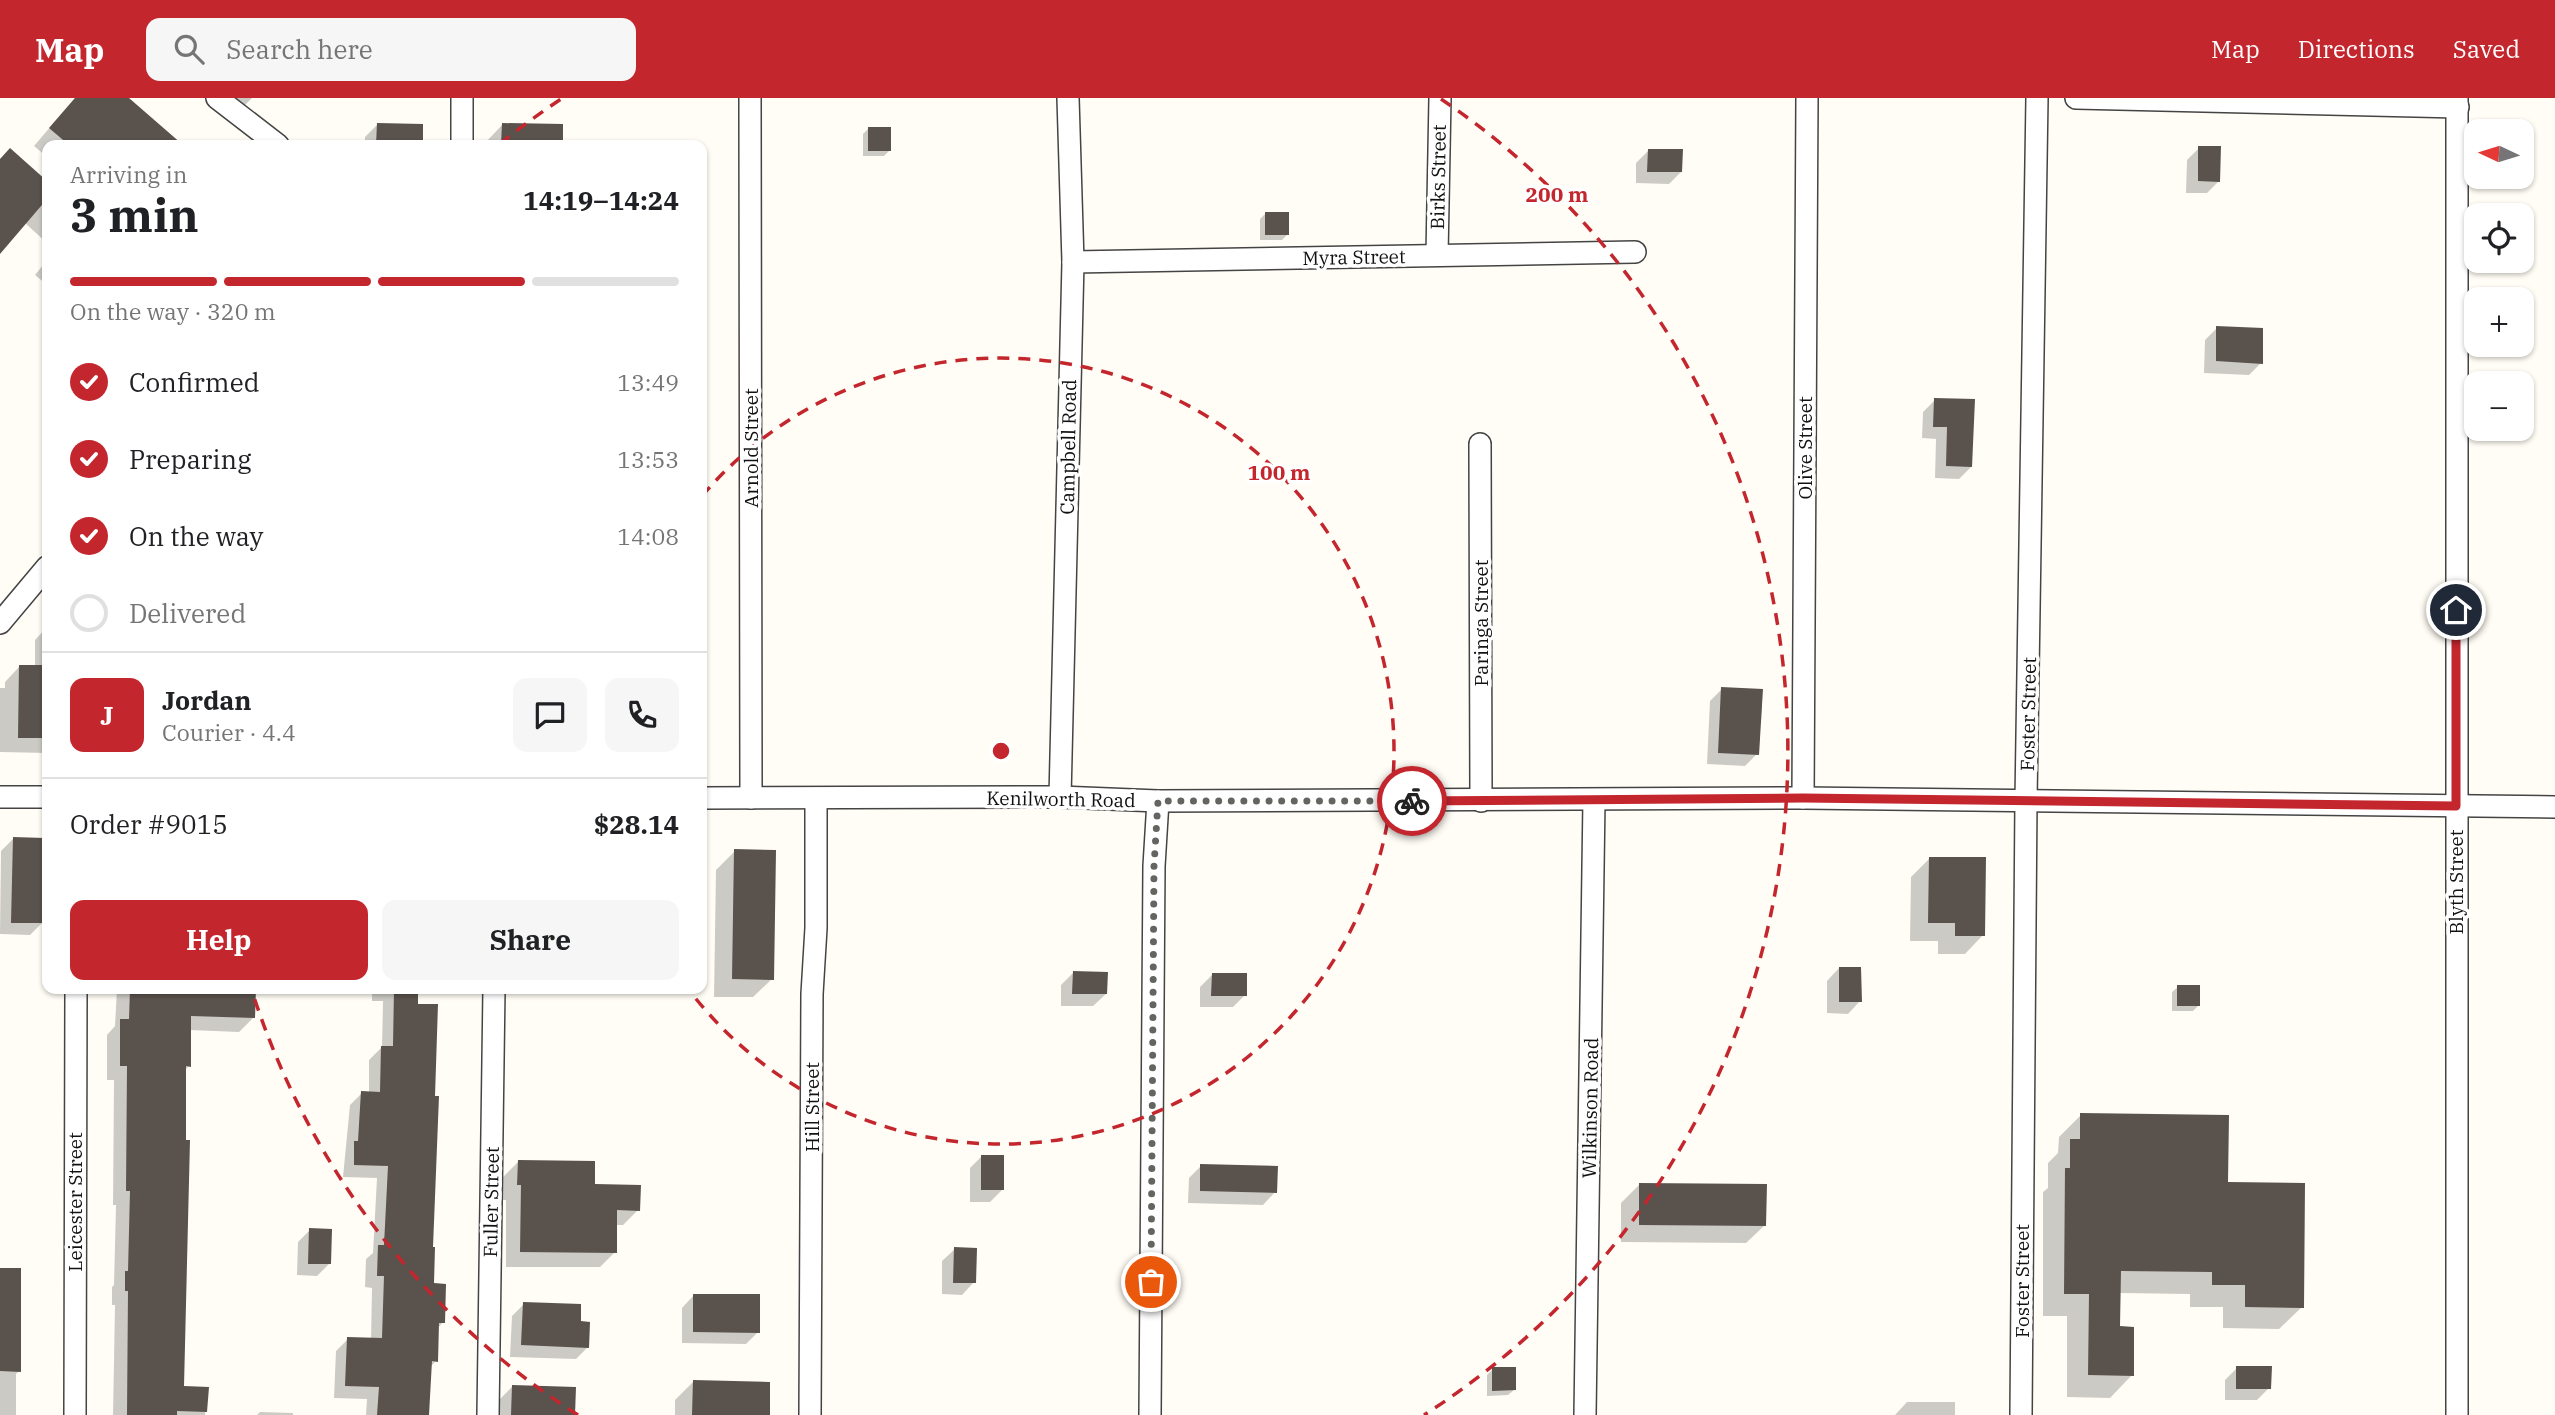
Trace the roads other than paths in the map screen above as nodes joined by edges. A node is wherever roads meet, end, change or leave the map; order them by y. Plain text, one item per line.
1 (218, 98) edge
2 (462, 98) edge
3 (750, 98) edge
4 (1068, 98) edge
5 (1440, 98) edge
6 (1807, 98) edge
7 (2037, 98) edge
8 (2076, 98) edge
9 (2114, 99) edge
10 (2457, 103) edge
11 (272, 140) edge
12 (462, 140) edge
13 (1635, 252) dead end
14 (1437, 255) junction
15 (1073, 262) junction
16 (1480, 444) dead end
17 (42, 573) edge
18 (0, 623) edge
19 (0, 797) edge
20 (42, 797) edge
21 (1060, 797) junction
22 (707, 798) edge
23 (751, 798) junction
24 (816, 798) junction
25 (1803, 798) junction
26 (1594, 800) junction
27 (2026, 800) junction
28 (1158, 801) junction
29 (1481, 801) junction
30 (2456, 806) junction
31 (2555, 807) edge
32 (76, 994) edge
33 (494, 994) edge
34 (75, 1415) edge
35 (488, 1415) edge
36 (810, 1415) edge
37 (1150, 1415) edge
38 (1585, 1415) edge
39 (2021, 1415) edge
40 (2457, 1415) edge

1 - 11 street
2 - 12 street
3 - 23 street, Arnold Street
4 - 15 street, Campbell Road
5 - 14 street, Birks Street
6 - 25 street, Olive Street
7 - 27 street, Foster Street
8 - 9 street
9 - 10 street
10 - 30 street, Blyth Street
13 - 14 street, Myra Street
14 - 15 street, Myra Street
15 - 21 street, Campbell Road
16 - 29 street, Paringa Street
17 - 18 street
19 - 20 street
21 - 24 street, Kenilworth Road
21 - 28 street, Kenilworth Road
22 - 23 street, Kenilworth Road
23 - 24 street, Kenilworth Road
24 - 36 street, Hill Street
25 - 26 street, Kenilworth Road
25 - 27 street, Kenilworth Road
26 - 29 street, Kenilworth Road
26 - 38 street, Wilkinson Road
27 - 30 street, Kenilworth Road
27 - 39 street, Foster Street
28 - 29 street, Kenilworth Road
28 - 37 street
30 - 31 street, Kenilworth Road
30 - 40 street, Blyth Street
32 - 34 street, Leicester Street
33 - 35 street, Fuller Street

